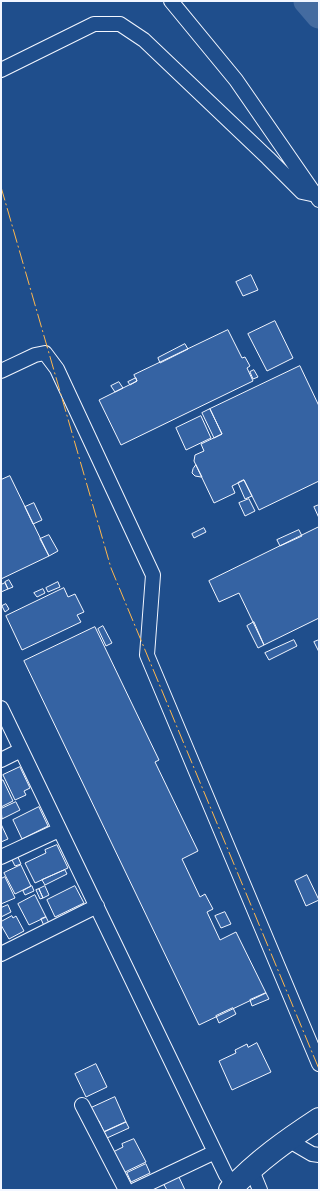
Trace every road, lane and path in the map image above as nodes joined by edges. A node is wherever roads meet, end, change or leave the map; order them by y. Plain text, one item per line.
1 (171, 1) edge
2 (1, 70) edge
3 (317, 198) edge
4 (1, 371) edge
5 (1, 708) edge
6 (21, 750) junction
7 (1, 760) edge
8 (59, 830) junction
9 (1, 857) edge
10 (97, 906) junction
11 (1, 954) edge
12 (319, 1064) edge
13 (82, 1105) dead end
14 (319, 1119) edge
15 (288, 1140) junction
16 (215, 1152) junction
17 (319, 1155) edge
18 (251, 1168) junction
19 (232, 1188) edge
20 (126, 1190) edge
21 (135, 1190) edge
22 (260, 1190) edge

1 - 3 street
2 - 3 street
4 - 12 street
5 - 6 street
6 - 7 street
6 - 8 street
8 - 9 street
8 - 10 street
10 - 11 street
10 - 16 street
13 - 20 street
14 - 15 main road
15 - 17 street
15 - 18 main road
16 - 19 street
16 - 21 street
18 - 19 main road
18 - 22 street

